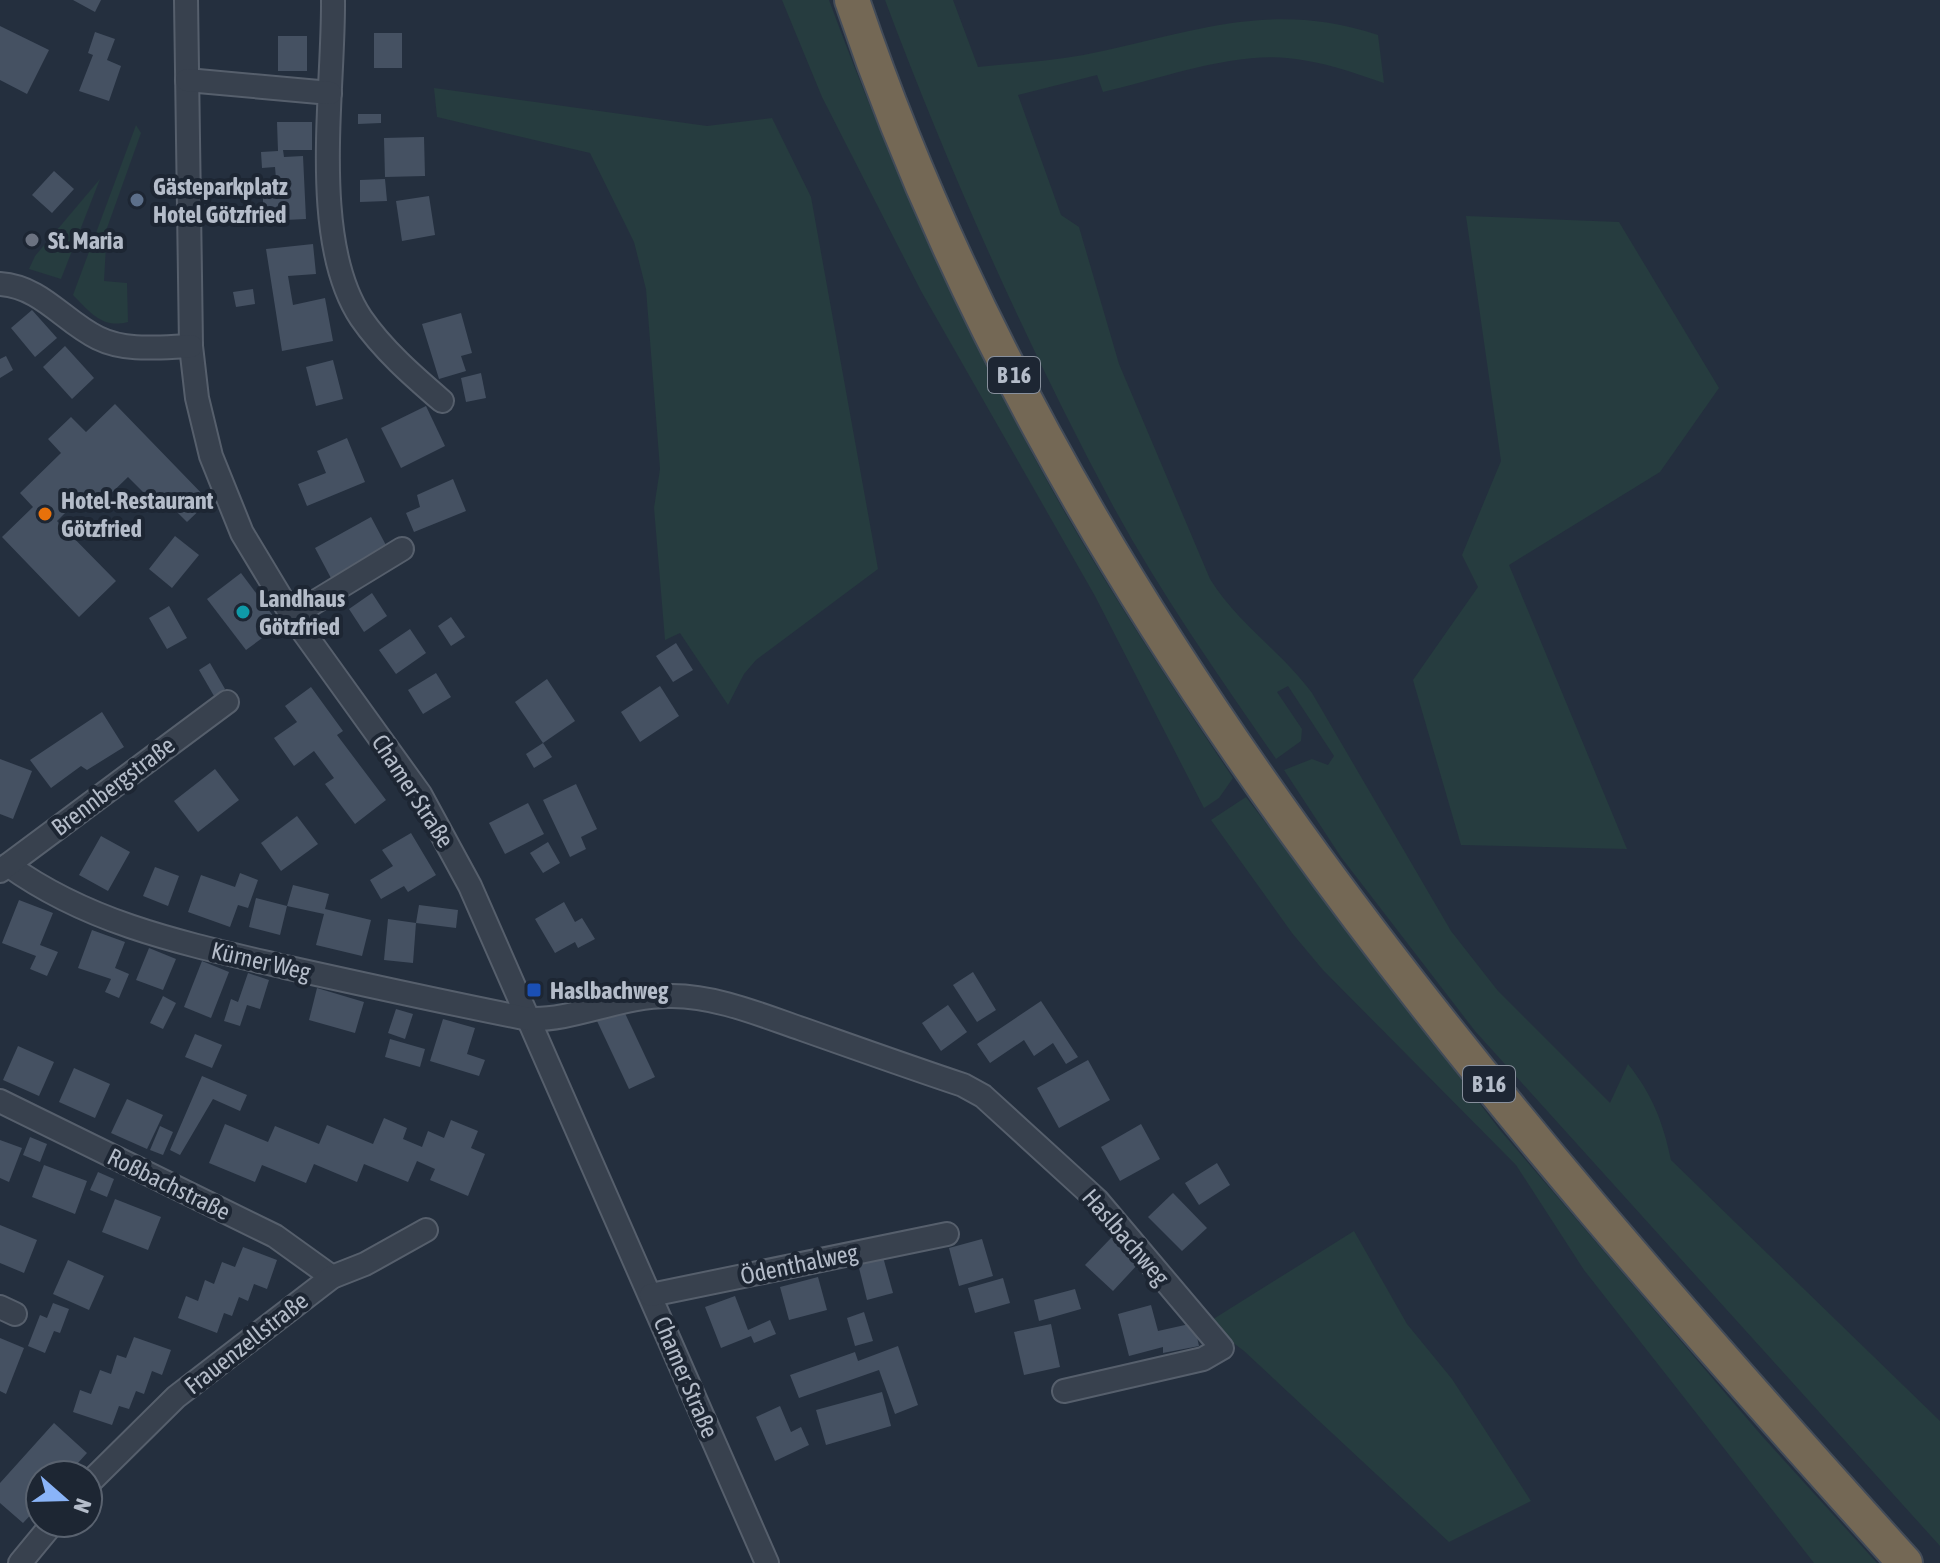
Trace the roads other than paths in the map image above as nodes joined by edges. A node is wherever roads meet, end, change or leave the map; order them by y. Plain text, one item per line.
1 (186, 0) edge
2 (333, 0) edge
3 (852, 0) edge
4 (187, 80) junction
5 (330, 93) junction
6 (0, 284) edge
7 (191, 346) junction
8 (442, 401) dead end
9 (402, 549) dead end
10 (292, 616) junction
11 (227, 702) dead end
12 (4, 868) edge
13 (529, 1019) junction
14 (0, 1101) edge
15 (426, 1230) dead end
16 (947, 1234) dead end
17 (332, 1277) junction
18 (651, 1295) junction
19 (1064, 1391) dead end
20 (104, 1468) edge
21 (40, 1539) edge
22 (20, 1563) edge
23 (767, 1563) edge
24 (1905, 1563) edge

1 - 4 street, Chamer Straße
2 - 5 street
3 - 24 highway, B 16
4 - 5 street
4 - 7 street, Chamer Straße
5 - 8 street
6 - 7 street
7 - 10 street, Chamer Straße
9 - 10 street
10 - 13 street, Chamer Straße
11 - 12 street, Brennbergstraße
12 - 13 street, Kürner Weg
13 - 18 street, Chamer Straße
13 - 19 street, Haslbachweg
14 - 17 street, Roßbachstraße
15 - 17 street, Frauenzellstraße
16 - 18 street, Ödenthalweg
17 - 20 street, Frauenzellstraße
18 - 23 street, Chamer Straße
21 - 22 street

